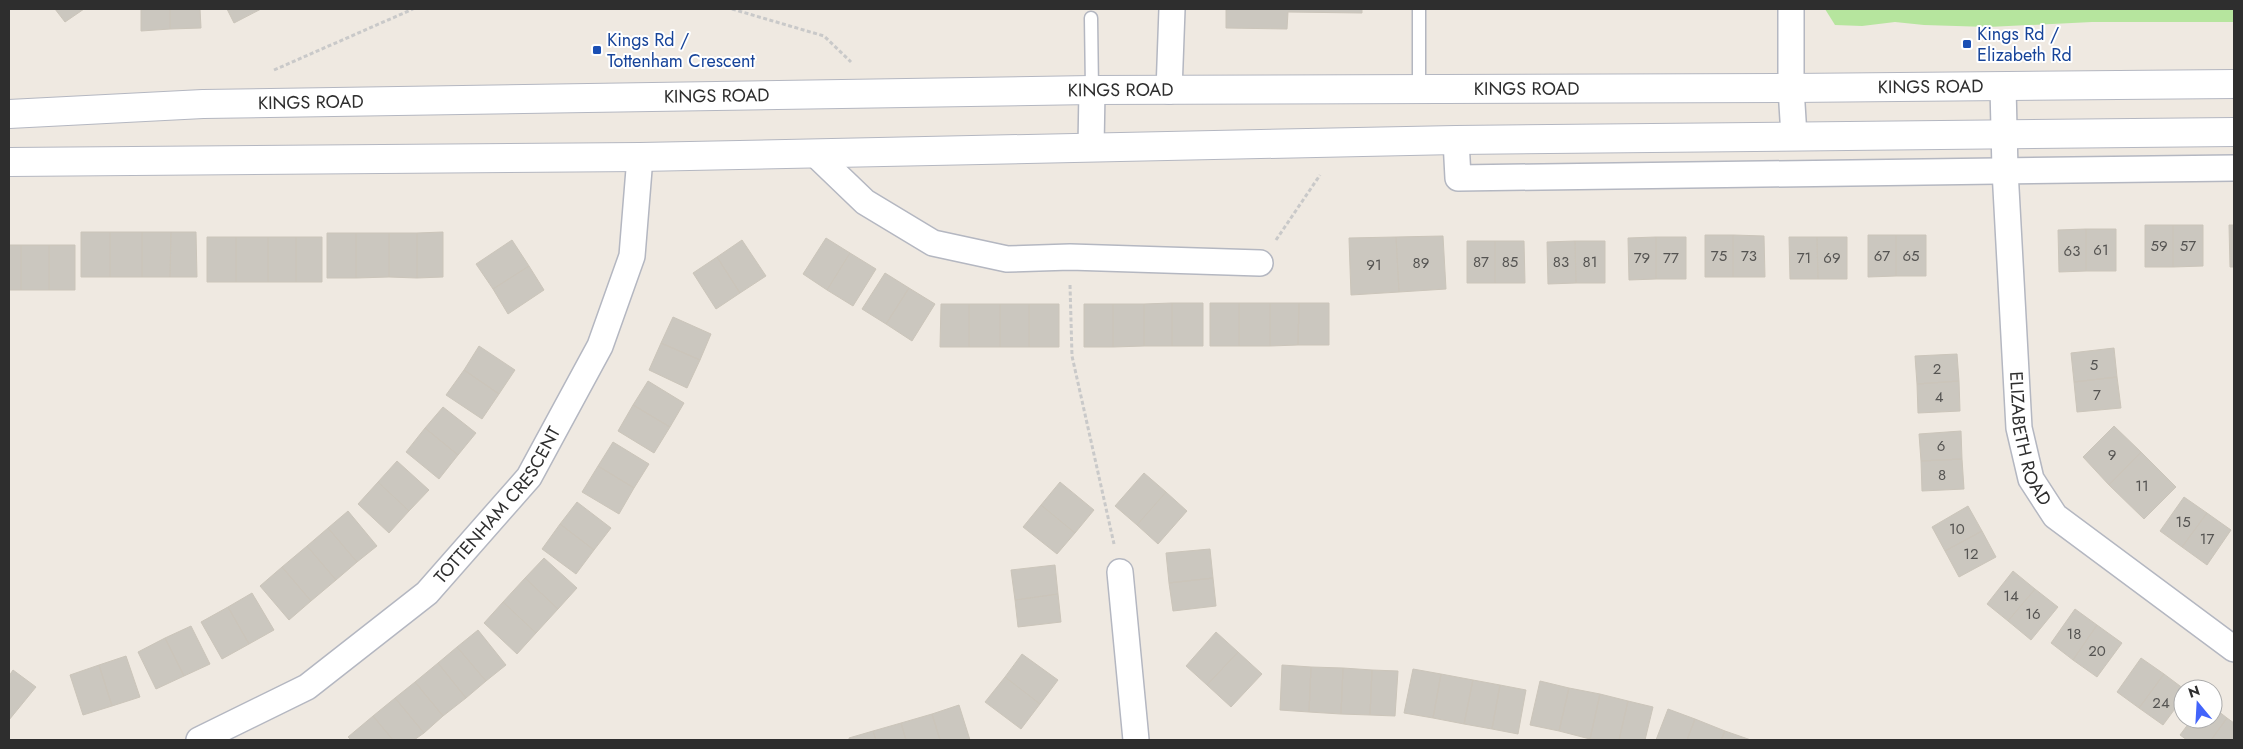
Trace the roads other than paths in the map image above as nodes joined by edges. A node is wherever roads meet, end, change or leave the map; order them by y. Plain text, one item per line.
1 (1172, 9) edge
2 (1419, 9) edge
3 (1791, 9) edge
4 (1091, 18) dead end
5 (2234, 84) edge
6 (2003, 86) junction
7 (1791, 88) junction
8 (1092, 90) junction
9 (1419, 90) junction
10 (1168, 91) junction
11 (9, 114) edge
12 (2234, 132) edge
13 (2005, 134) junction
14 (1794, 136) junction
15 (1456, 140) junction
16 (1091, 148) junction
17 (814, 154) junction
18 (640, 157) junction
19 (9, 162) edge
20 (2234, 168) edge
21 (2005, 170) junction
22 (1260, 264) road end
23 (1120, 572) road end
24 (2234, 649) edge
25 (200, 740) edge
26 (1136, 740) edge

1 - 10 street
2 - 9 lane
3 - 7 street
4 - 8 lane
5 - 6 main road, KINGS ROAD
6 - 7 main road, KINGS ROAD
6 - 13 street, ELIZABETH ROAD
7 - 9 main road, KINGS ROAD
7 - 14 street
8 - 10 main road, KINGS ROAD
8 - 11 main road, KINGS ROAD
8 - 16 street
9 - 10 main road, KINGS ROAD
12 - 13 main road
13 - 14 main road
13 - 21 street, ELIZABETH ROAD
14 - 15 main road
15 - 16 main road
15 - 21 street
16 - 17 main road
17 - 18 main road
17 - 22 street
18 - 19 main road
18 - 25 street, TOTTENHAM CRESCENT
20 - 21 street
21 - 24 street, ELIZABETH ROAD
23 - 26 street

